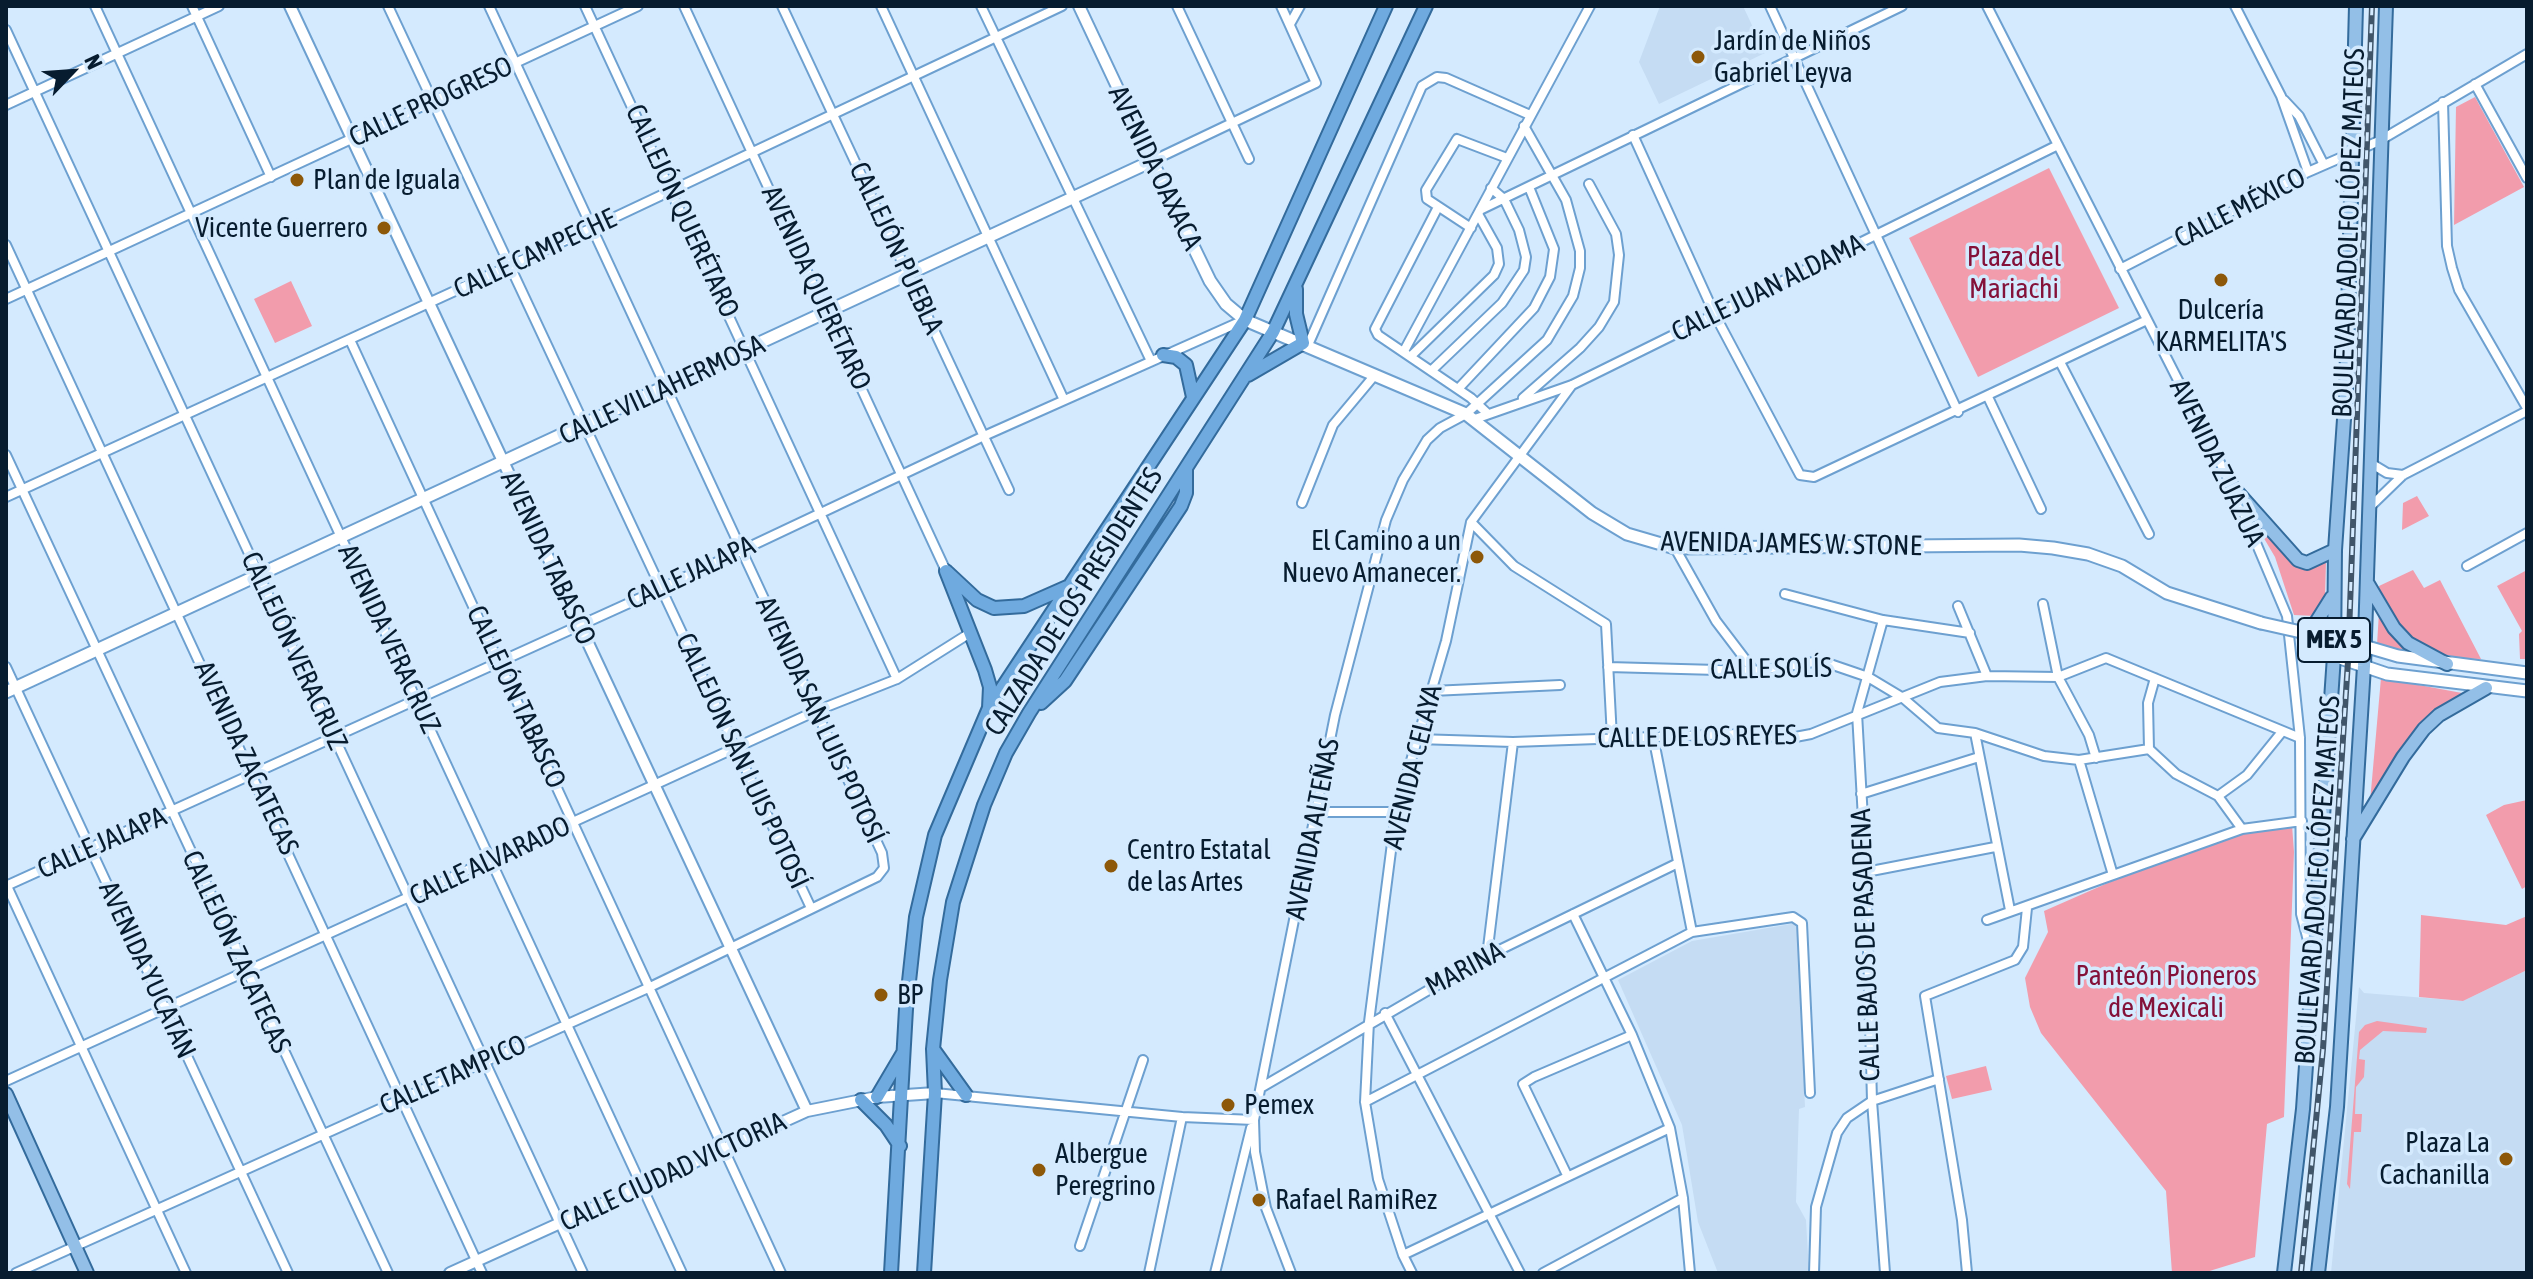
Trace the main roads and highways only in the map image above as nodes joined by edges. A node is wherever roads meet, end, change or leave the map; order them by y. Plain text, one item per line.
1 (1386, 6) edge
2 (1426, 6) edge
3 (2356, 6) edge
4 (2386, 6) edge
5 (1152, 161) joint
6 (1296, 286) junction
7 (1245, 320) junction
8 (1273, 332) junction
9 (1305, 344) junction
10 (1157, 358) road end
11 (1245, 377) junction
12 (1193, 397) junction
13 (2232, 486) road end
14 (2335, 550) junction
15 (2368, 584) junction
16 (1070, 585) junction
17 (2334, 590) junction
18 (2305, 632) junction
19 (2334, 637) junction
20 (2365, 647) junction
21 (2334, 656) junction
22 (2447, 664) junction
23 (2364, 666) junction
24 (2527, 673) edge
25 (2486, 688) junction
26 (11, 690) edge
27 (2527, 691) edge
28 (989, 708) junction
29 (2352, 842) junction
30 (933, 1049) junction
31 (905, 1050) junction
32 (6, 1094) edge
33 (966, 1095) road end
34 (877, 1097) road end
35 (861, 1100) road end
36 (900, 1147) junction
37 (87, 1273) edge
38 (891, 1273) edge
39 (924, 1273) edge
40 (2284, 1273) edge
41 (2318, 1273) edge

1 - 7 highway, CALZADA DE LOS PRESIDENTES
2 - 6 highway, CALZADA DE LOS PRESIDENTES
3 - 14 main road, BOULEVARD ADOLFO LÓPEZ MATEOS / MEX 5
4 - 15 main road, BOULEVARD ADOLFO LÓPEZ MATEOS / MEX 5
5 - 7 main road, AVENIDA OAXACA
5 - 26 main road, CALLE VILLAHERMOSA
6 - 8 highway, CALZADA DE LOS PRESIDENTES
6 - 9 highway
7 - 8 main road, AVENIDA JAMES W. STONE
7 - 12 highway, CALZADA DE LOS PRESIDENTES
8 - 9 main road, AVENIDA JAMES W. STONE
8 - 11 highway, CALZADA DE LOS PRESIDENTES
9 - 11 highway
9 - 18 main road, AVENIDA JAMES W. STONE, bridge
10 - 12 highway
11 - 30 highway, CALZADA DE LOS PRESIDENTES
12 - 16 highway, CALZADA DE LOS PRESIDENTES
13 - 14 main road
14 - 17 main road, BOULEVARD ADOLFO LÓPEZ MATEOS / MEX 5
15 - 20 main road, BOULEVARD ADOLFO LÓPEZ MATEOS / MEX 5
15 - 22 main road
16 - 28 highway, CALZADA DE LOS PRESIDENTES
16 - 28 highway
17 - 18 main road
17 - 19 main road, BOULEVARD ADOLFO LÓPEZ MATEOS / MEX 5
18 - 19 main road, AVENIDA JAMES W. STONE
18 - 21 main road, AVENIDA JAMES W. STONE
19 - 20 main road, AVENIDA JAMES W. STONE
19 - 21 main road, BOULEVARD ADOLFO LÓPEZ MATEOS / MEX 5
20 - 22 main road, AVENIDA JAMES W. STONE
20 - 23 main road, BOULEVARD ADOLFO LÓPEZ MATEOS / MEX 5
21 - 23 main road, AVENIDA JAMES W. STONE
21 - 40 main road, BOULEVARD ADOLFO LÓPEZ MATEOS / MEX 5
22 - 24 main road, AVENIDA JAMES W. STONE
23 - 25 main road, AVENIDA JAMES W. STONE
23 - 29 main road, BOULEVARD ADOLFO LÓPEZ MATEOS / MEX 5
25 - 27 main road, AVENIDA JAMES W. STONE
25 - 29 main road
28 - 31 highway, CALZADA DE LOS PRESIDENTES
29 - 41 main road, BOULEVARD ADOLFO LÓPEZ MATEOS / MEX 5
30 - 33 highway
30 - 39 highway, CALZADA DE LOS PRESIDENTES
31 - 34 highway
31 - 36 highway, CALZADA DE LOS PRESIDENTES
32 - 37 main road
35 - 36 highway
36 - 38 highway, CALZADA DE LOS PRESIDENTES

